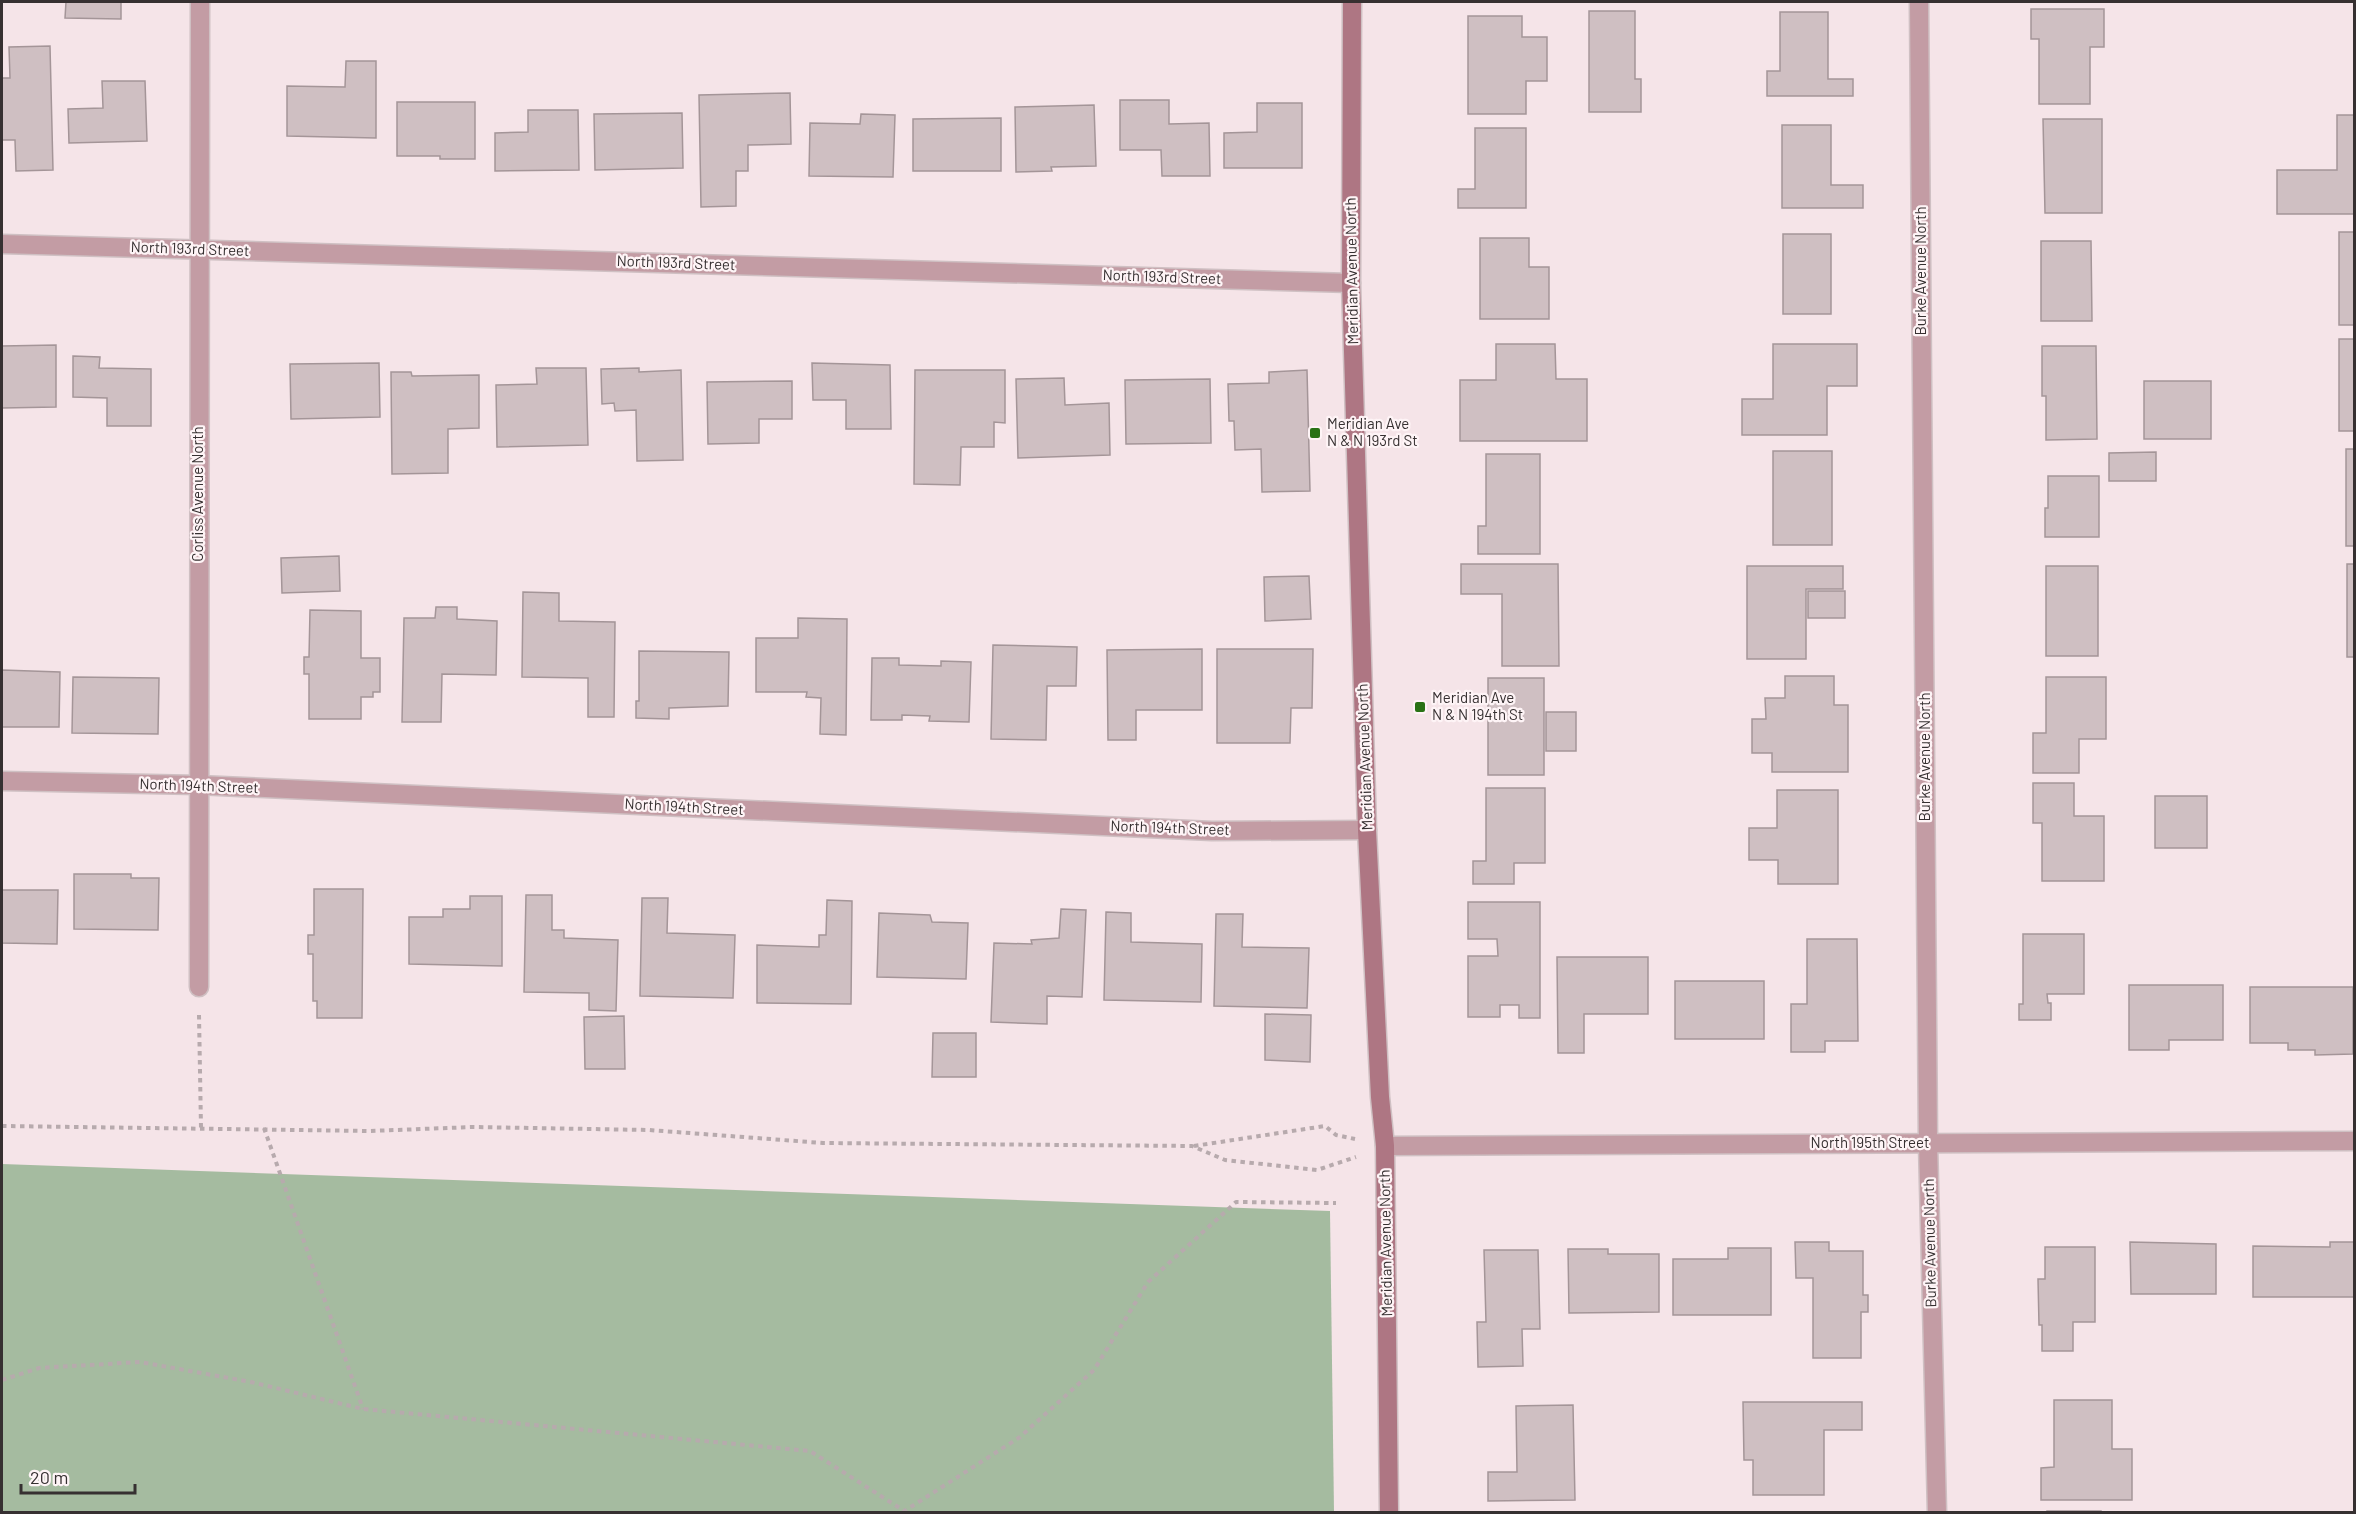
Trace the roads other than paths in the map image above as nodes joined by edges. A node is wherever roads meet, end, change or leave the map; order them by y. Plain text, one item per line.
1 (200, 2) edge
2 (1352, 2) edge
3 (1919, 2) edge
4 (2, 244) edge
5 (199, 250) junction
6 (1351, 283) junction
7 (2, 781) edge
8 (198, 785) junction
9 (1367, 830) junction
10 (199, 987) road end
11 (2355, 1141) edge
12 (1928, 1143) junction
13 (1385, 1146) junction
14 (1389, 1512) edge
15 (1936, 1512) edge

1 - 5 street, Corliss Avenue North
2 - 6 street, Meridian Avenue North
3 - 12 street, Burke Avenue North
4 - 5 street, North 193rd Street
5 - 6 street, North 193rd Street
5 - 8 street, Corliss Avenue North
6 - 9 street, Meridian Avenue North
7 - 8 street, North 194th Street
8 - 9 street, North 194th Street
8 - 10 street, Corliss Avenue North
9 - 13 street, Meridian Avenue North
11 - 12 street, North 195th Street
12 - 13 street, North 195th Street
12 - 15 street, Burke Avenue North
13 - 14 street, Meridian Avenue North

